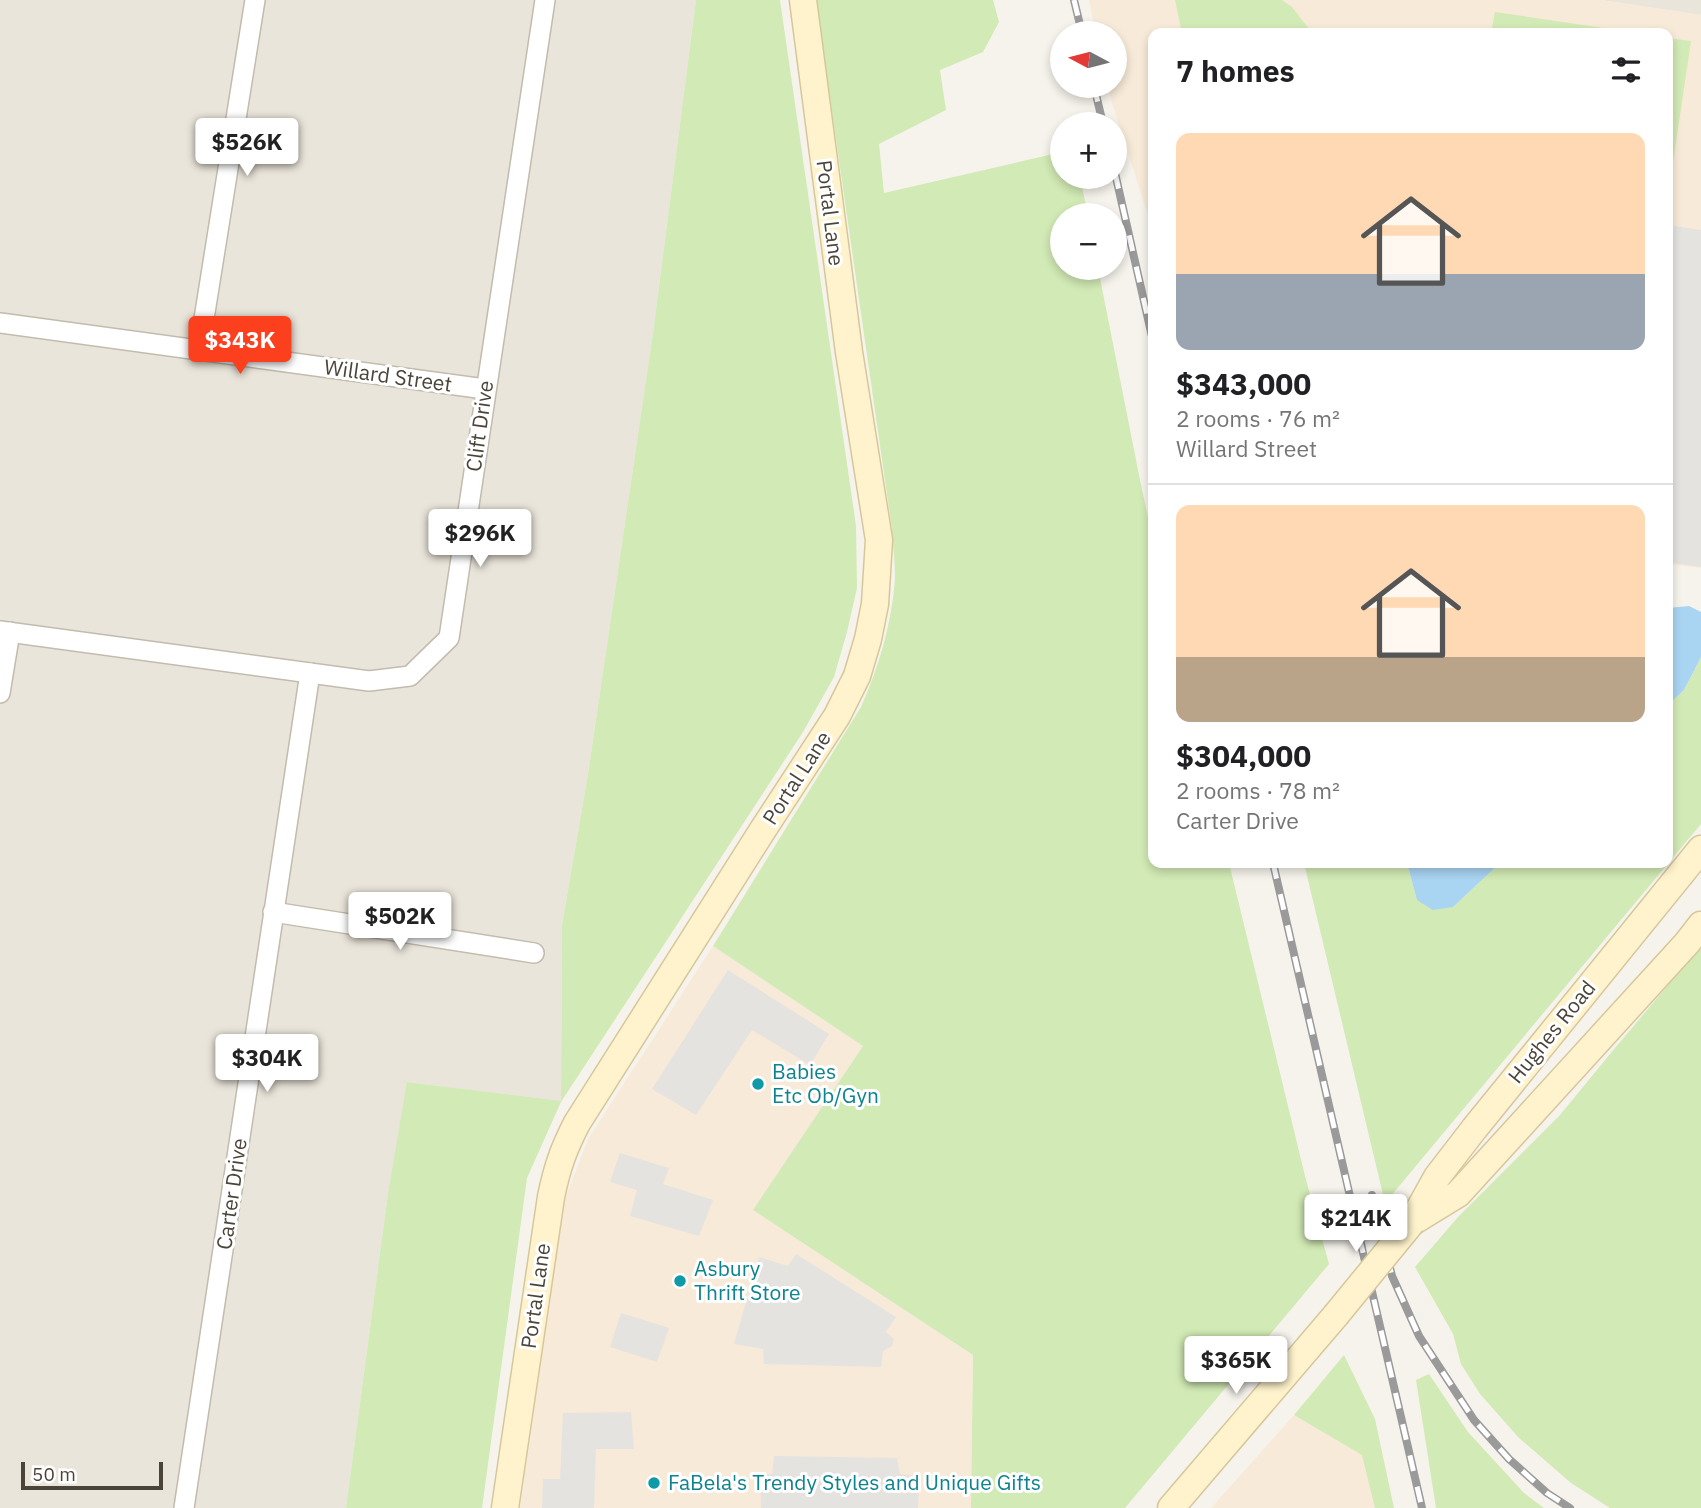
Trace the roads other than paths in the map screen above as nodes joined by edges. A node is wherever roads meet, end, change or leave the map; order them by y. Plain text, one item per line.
1 (255, 0) edge
2 (545, 0) edge
3 (803, 0) edge
4 (0, 323) edge
5 (199, 350) junction
6 (485, 389) junction
7 (5, 632) edge
8 (310, 673) junction
9 (0, 693) edge
10 (1701, 849) edge
11 (273, 912) junction
12 (1701, 925) edge
13 (534, 953) dead end
14 (1412, 1222) junction
15 (184, 1508) edge
16 (505, 1508) edge
17 (1171, 1508) edge

1 - 5 street
2 - 6 street, Clift Drive
3 - 16 street, Portal Lane
4 - 5 street, Willard Street
5 - 6 street, Willard Street
6 - 8 street, Clift Drive
7 - 8 street, Clift Drive
7 - 9 street
8 - 11 street, Carter Drive
10 - 14 street, Hughes Road
11 - 13 street
11 - 15 street, Carter Drive
12 - 14 street, Hughes Road
14 - 17 street, Hughes Road, bridge

